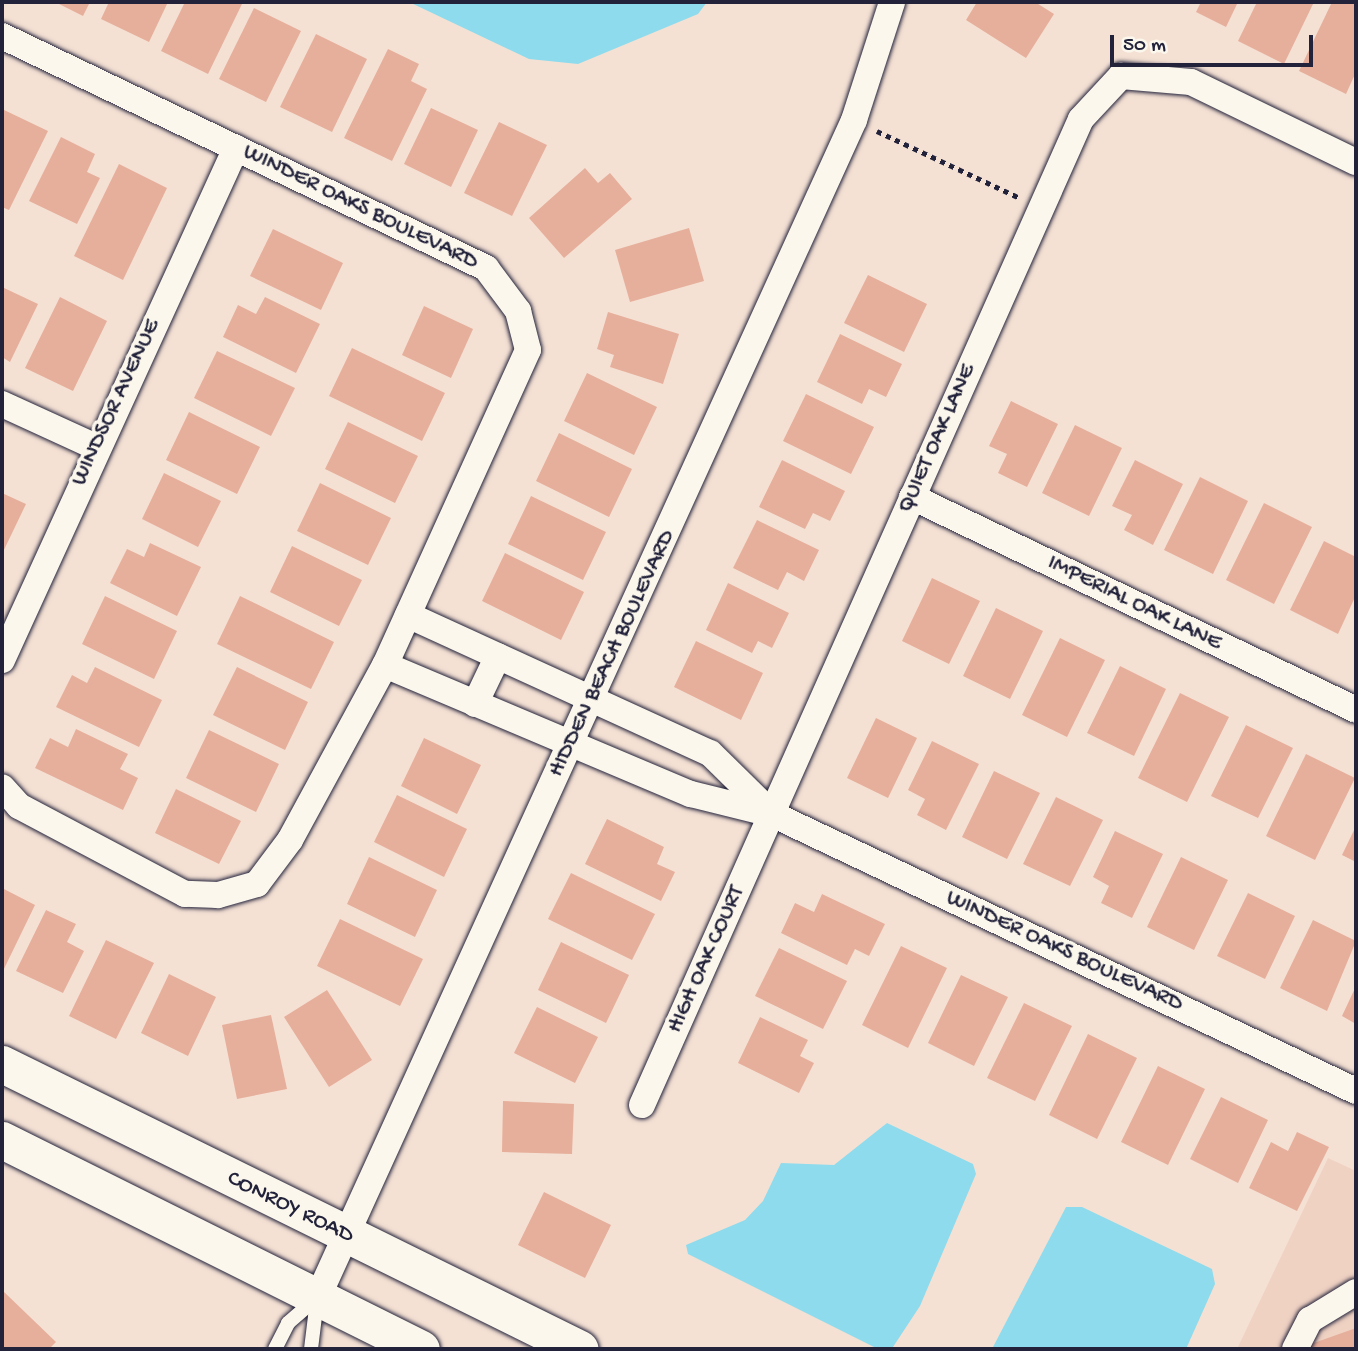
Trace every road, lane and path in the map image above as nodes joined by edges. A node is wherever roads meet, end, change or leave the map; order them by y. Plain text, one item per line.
1 (892, 2) edge
2 (2, 36) edge
3 (854, 120) junction
4 (236, 148) junction
5 (1356, 162) edge
6 (1041, 208) junction
7 (2, 404) edge
8 (96, 447) junction
9 (912, 497) junction
10 (408, 615) junction
11 (498, 656) junction
12 (2, 660) edge
13 (385, 665) junction
14 (594, 699) junction
15 (475, 704) junction
16 (1356, 710) edge
17 (571, 744) junction
18 (2, 787) edge
19 (772, 814) junction
20 (2, 1064) edge
21 (1356, 1091) edge
22 (642, 1105) dead end
23 (2, 1140) edge
24 (348, 1237) junction
25 (1356, 1292) edge
26 (317, 1298) junction
27 (275, 1349) edge
28 (311, 1349) edge
29 (421, 1349) edge
30 (580, 1349) edge
31 (1295, 1349) edge

1 - 3 street, HIDDEN BEACH BOULEVARD
2 - 4 street, WINDER OAKS BOULEVARD
3 - 6 path
3 - 14 street, HIDDEN BEACH BOULEVARD
4 - 8 street, WINDSOR AVENUE
4 - 10 street, WINDER OAKS BOULEVARD
5 - 6 street, QUIET OAK LANE
6 - 9 street, QUIET OAK LANE
7 - 8 street
8 - 12 street, WINDSOR AVENUE
9 - 16 street, IMPERIAL OAK LANE
9 - 19 street, QUIET OAK LANE
10 - 11 street, WINDER OAKS BOULEVARD
10 - 13 street, WINDER OAKS BOULEVARD
11 - 14 street, WINDER OAKS BOULEVARD
11 - 15 street
13 - 15 street, WINDER OAKS BOULEVARD
13 - 18 street
14 - 17 street, HIDDEN BEACH BOULEVARD
14 - 19 street, WINDER OAKS BOULEVARD
15 - 17 street, WINDER OAKS BOULEVARD
17 - 19 street, WINDER OAKS BOULEVARD
17 - 24 street, HIDDEN BEACH BOULEVARD
19 - 21 street, WINDER OAKS BOULEVARD
19 - 22 street, HIGH OAK COURT
20 - 24 main road, CONROY ROAD
23 - 26 main road
24 - 26 street, HIDDEN BEACH BOULEVARD
24 - 30 main road, CONROY ROAD
25 - 31 street
26 - 27 lane
26 - 28 lane
26 - 29 main road

